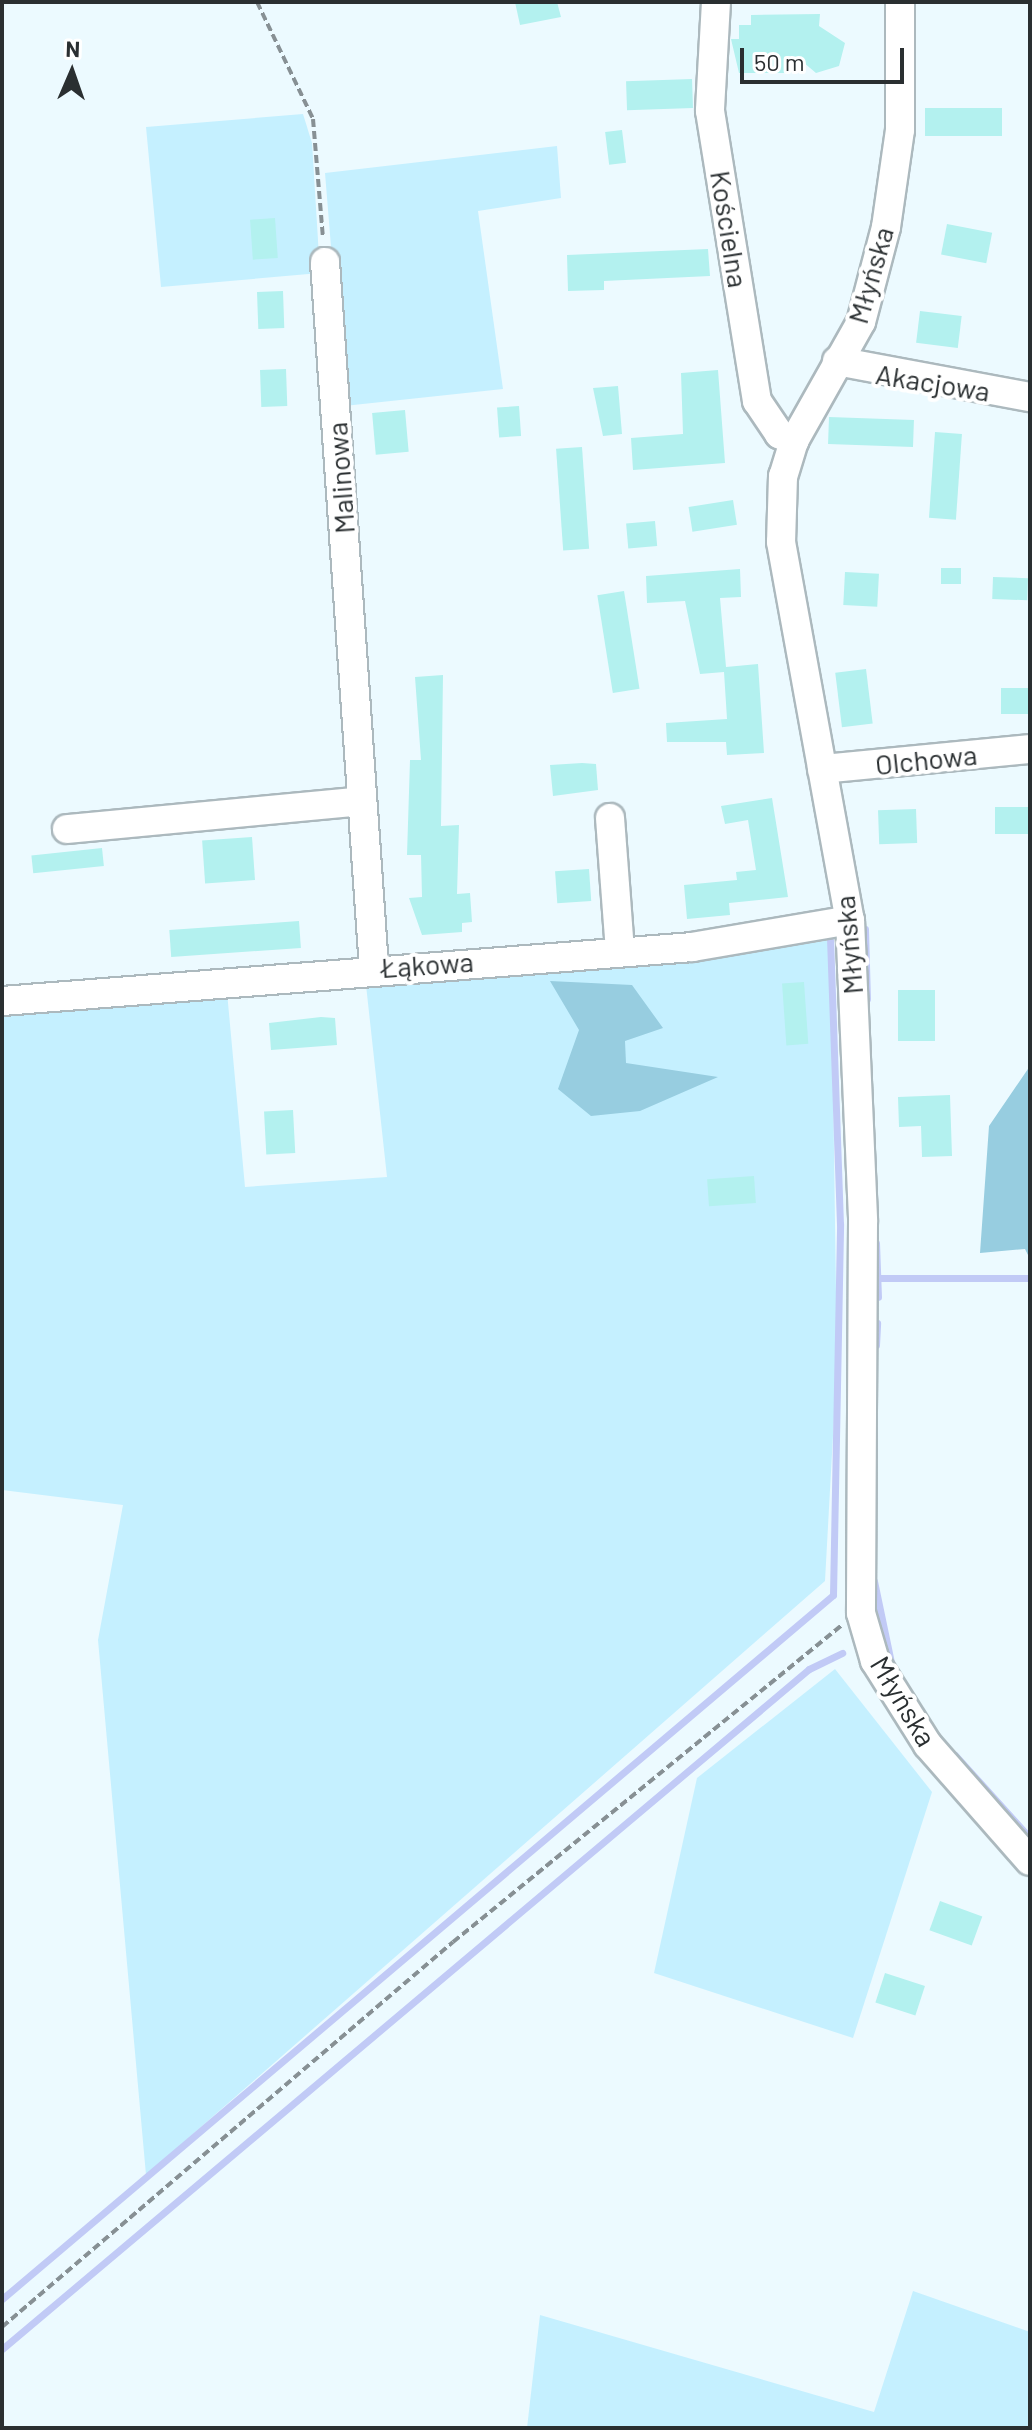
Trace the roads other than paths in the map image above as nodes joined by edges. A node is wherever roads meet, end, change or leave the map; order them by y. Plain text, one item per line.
1 (716, 2) edge
2 (900, 2) edge
3 (325, 262) road end
4 (837, 361) junction
5 (1030, 397) edge
6 (794, 441) junction
7 (1030, 749) edge
8 (822, 769) junction
9 (362, 801) junction
10 (610, 818) dead end
11 (67, 829) dead end
12 (850, 920) junction
13 (620, 951) junction
14 (374, 968) junction
15 (2, 1001) edge
16 (1030, 1861) edge

1 - 6 street, Kościelna
2 - 4 street, Młyńska
3 - 9 street, Malinowa
4 - 5 street, Akacjowa
4 - 6 street, Młyńska
6 - 8 street, Młyńska
7 - 8 street, Olchowa
8 - 12 street, Młyńska
9 - 11 street
9 - 14 street, Malinowa
10 - 13 street
12 - 13 street, Łąkowa
12 - 16 street, Młyńska
13 - 14 street, Łąkowa
14 - 15 street, Łąkowa

